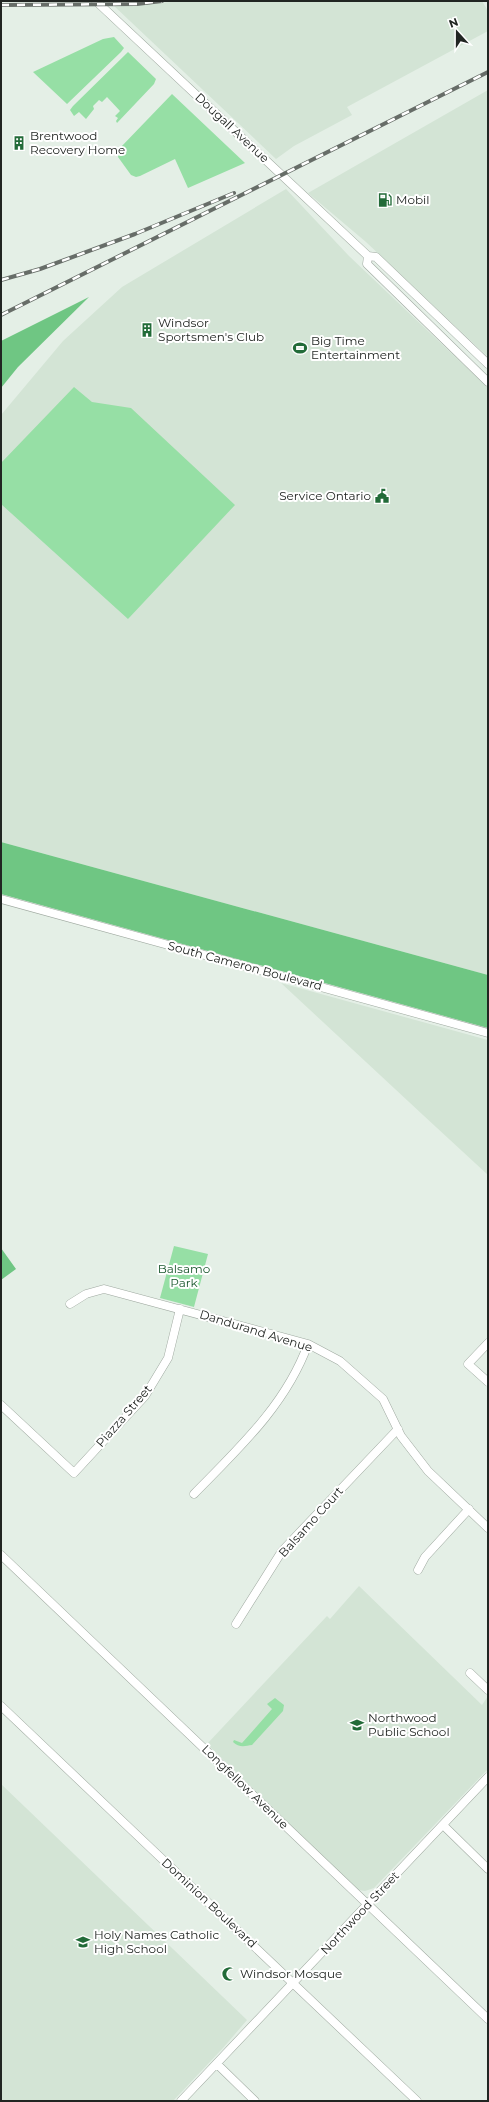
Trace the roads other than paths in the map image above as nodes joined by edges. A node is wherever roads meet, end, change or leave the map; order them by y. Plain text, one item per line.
1 (96, 1) edge
2 (368, 256) junction
3 (488, 364) edge
4 (488, 382) edge
5 (1, 899) edge
6 (488, 1033) edge
7 (70, 1304) dead end
8 (180, 1309) junction
9 (488, 1343) edge
10 (308, 1344) junction
11 (488, 1382) edge
12 (1, 1405) edge
13 (398, 1429) junction
14 (194, 1494) dead end
15 (469, 1509) junction
16 (488, 1528) edge
17 (1, 1555) edge
18 (418, 1570) dead end
19 (236, 1624) dead end
20 (470, 1673) dead end
21 (488, 1690) edge
22 (1, 1706) edge
23 (488, 1777) edge
24 (443, 1825) junction
25 (488, 1869) edge
26 (368, 1904) junction
27 (293, 1984) junction
28 (488, 2019) edge
29 (216, 2064) junction
30 (181, 2101) edge
31 (255, 2101) edge
32 (417, 2101) edge

1 - 2 street, Dougall Avenue
2 - 3 street, Dougall Avenue
2 - 4 street, Dougall Avenue
5 - 6 street, South Cameron Boulevard
7 - 8 street, Dandurand Avenue
8 - 10 street, Dandurand Avenue
8 - 12 street, Piazza Street
9 - 11 street
10 - 13 street, Dandurand Avenue
10 - 14 street
13 - 15 street, Dandurand Avenue
13 - 19 street, Balsamo Court
15 - 16 street, Dandurand Avenue
15 - 18 street
17 - 26 street, Longfellow Avenue
20 - 21 street
22 - 27 street, Dominion Boulevard
23 - 24 street, Northwood Street
24 - 25 street
24 - 26 street, Northwood Street
26 - 27 street, Northwood Street
26 - 28 street, Longfellow Avenue
27 - 29 street, Northwood Street
27 - 32 street, Dominion Boulevard
29 - 30 street, Northwood Street
29 - 31 street

